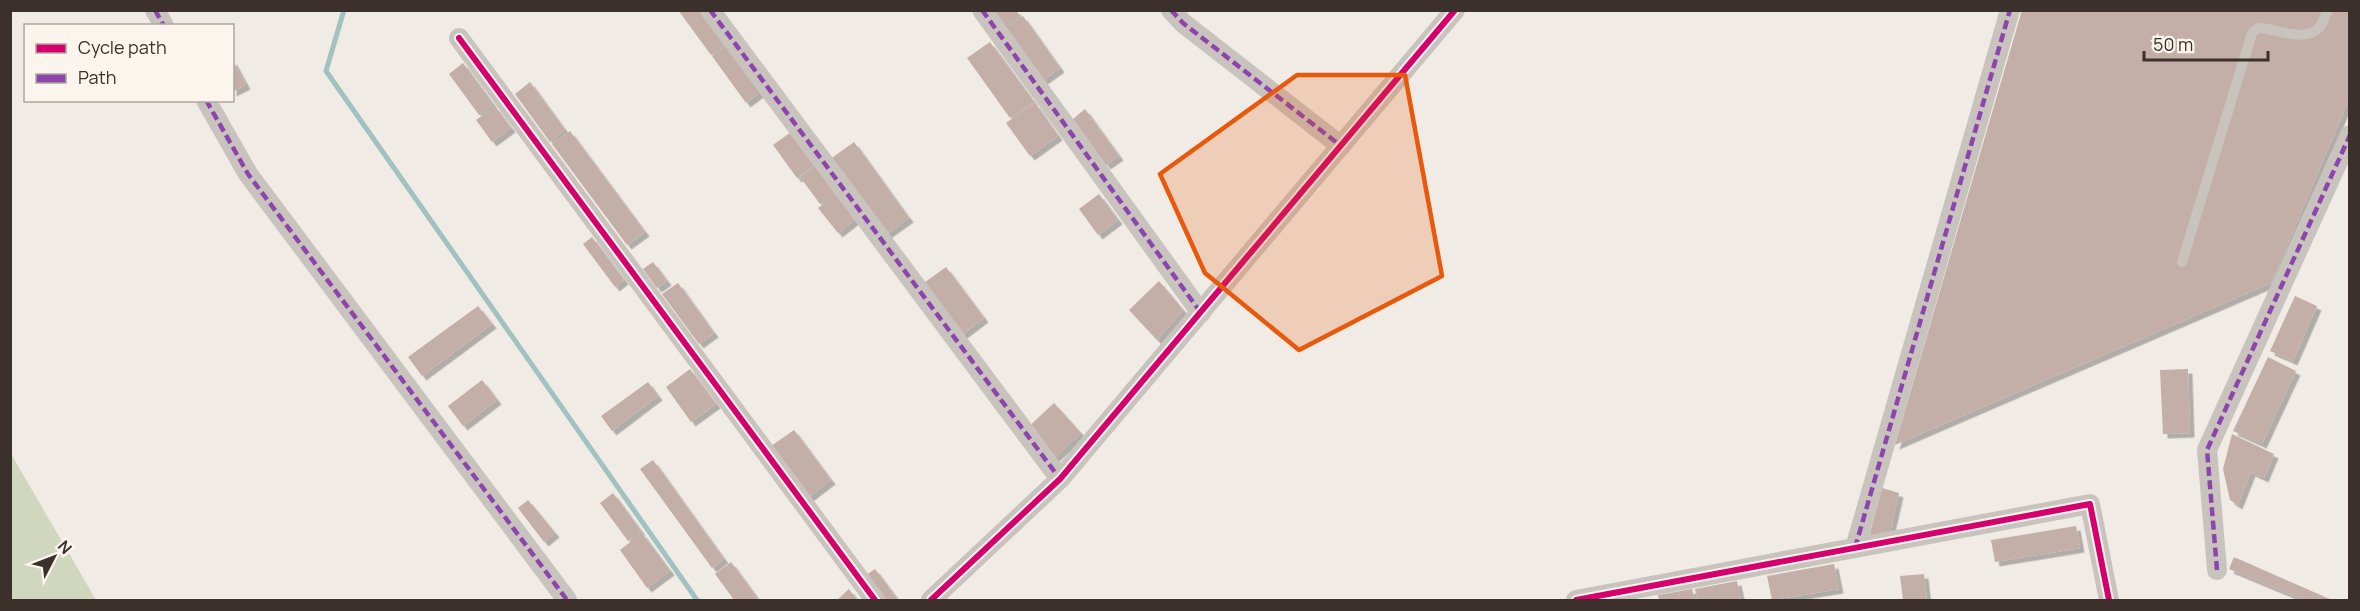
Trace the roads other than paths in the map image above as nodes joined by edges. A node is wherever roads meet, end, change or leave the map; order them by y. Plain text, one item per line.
1 (155, 10) edge
2 (710, 10) edge
3 (982, 10) edge
4 (1171, 10) edge
5 (1455, 10) edge
6 (2010, 10) edge
7 (2328, 10) edge
8 (163, 24) edge
9 (459, 38) dead end
10 (207, 102) edge
11 (2349, 135) edge
12 (1341, 146) junction
13 (2182, 262) dead end
14 (1201, 312) junction
15 (1060, 479) junction
16 (1855, 548) junction
17 (2217, 570) dead end
18 (567, 600) edge
19 (875, 600) edge
20 (931, 600) edge
21 (1576, 600) edge
22 (2109, 600) edge

1 - 8 street
2 - 15 street
3 - 14 street
4 - 12 street
5 - 12 street
6 - 16 street
7 - 13 lane
9 - 19 street
10 - 18 street
11 - 17 street
12 - 14 street
14 - 15 street
15 - 20 street
16 - 21 street
16 - 22 street

